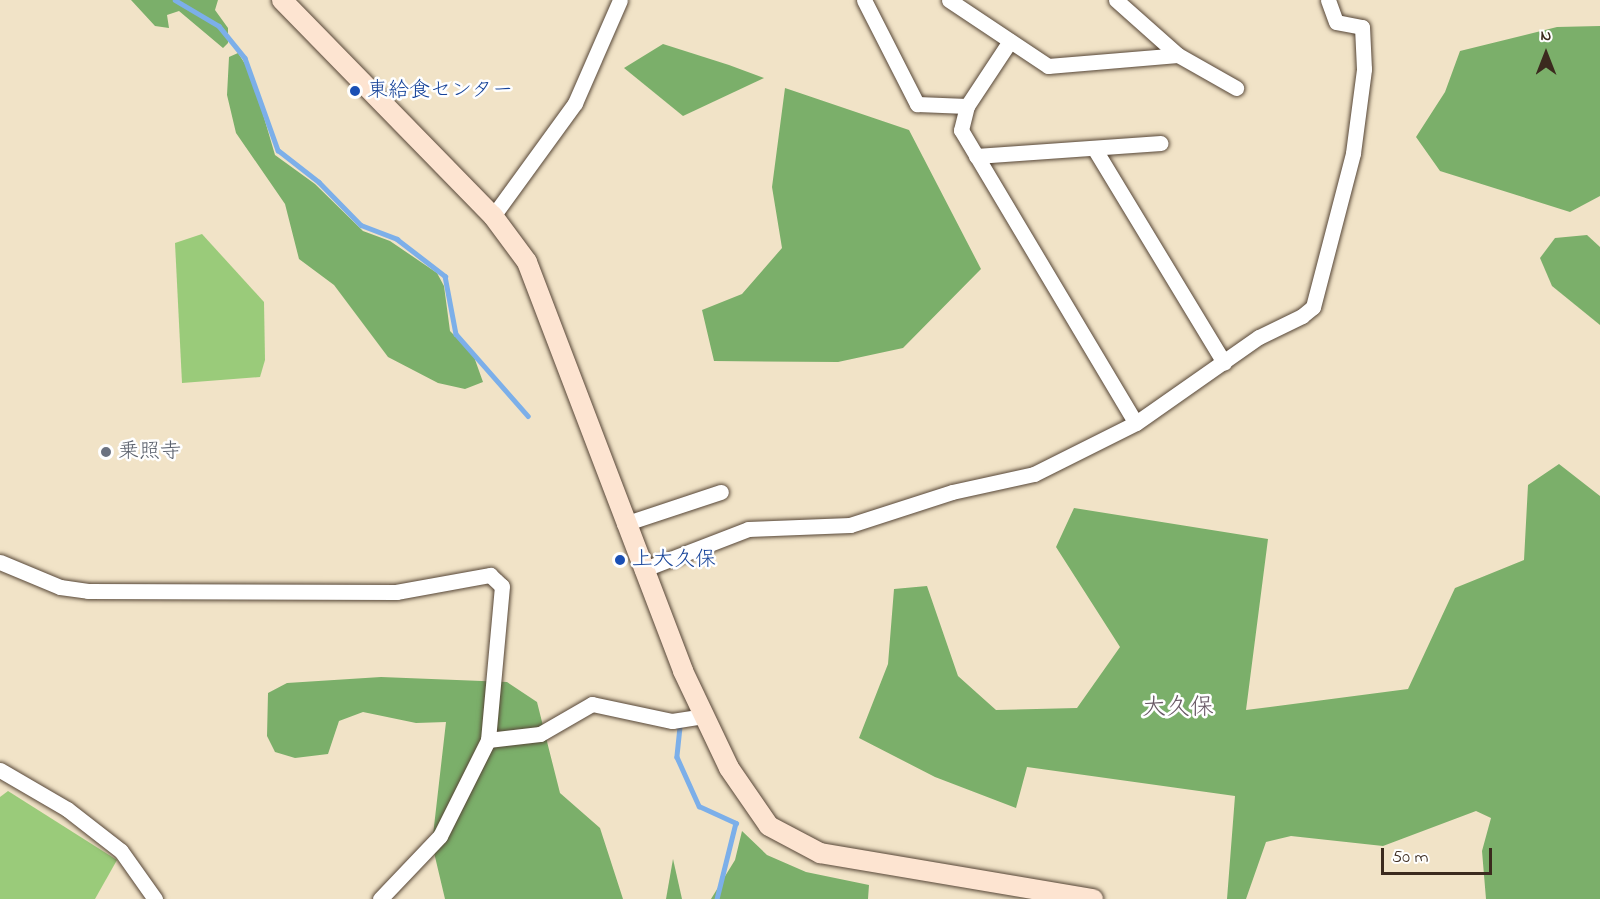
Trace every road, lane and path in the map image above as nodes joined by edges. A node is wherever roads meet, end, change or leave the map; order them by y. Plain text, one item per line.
1 (282, 0) edge
2 (620, 0) edge
3 (864, 0) edge
4 (949, 0) edge
5 (1116, 0) edge
6 (1328, 0) edge
7 (1010, 41) junction
8 (1178, 55) junction
9 (1236, 88) dead end
10 (967, 106) junction
11 (1161, 143) dead end
12 (1094, 148) junction
13 (976, 156) junction
14 (493, 216) junction
15 (1224, 363) junction
16 (1136, 423) junction
17 (721, 492) dead end
18 (624, 524) junction
19 (0, 562) edge
20 (642, 570) junction
21 (702, 716) junction
22 (488, 740) junction
23 (0, 770) edge
24 (154, 899) edge
25 (380, 899) edge
26 (1093, 899) edge

1 - 14 street
2 - 14 street
3 - 10 street
4 - 7 street
5 - 8 street
6 - 15 street
7 - 8 street
7 - 10 street
8 - 9 street
10 - 13 street
11 - 12 street
12 - 13 street
12 - 15 street
13 - 16 street
14 - 18 street
15 - 16 street
16 - 20 street
17 - 18 street
18 - 20 street
19 - 22 street
20 - 21 street
21 - 22 street
21 - 26 street
22 - 25 street
23 - 24 street

